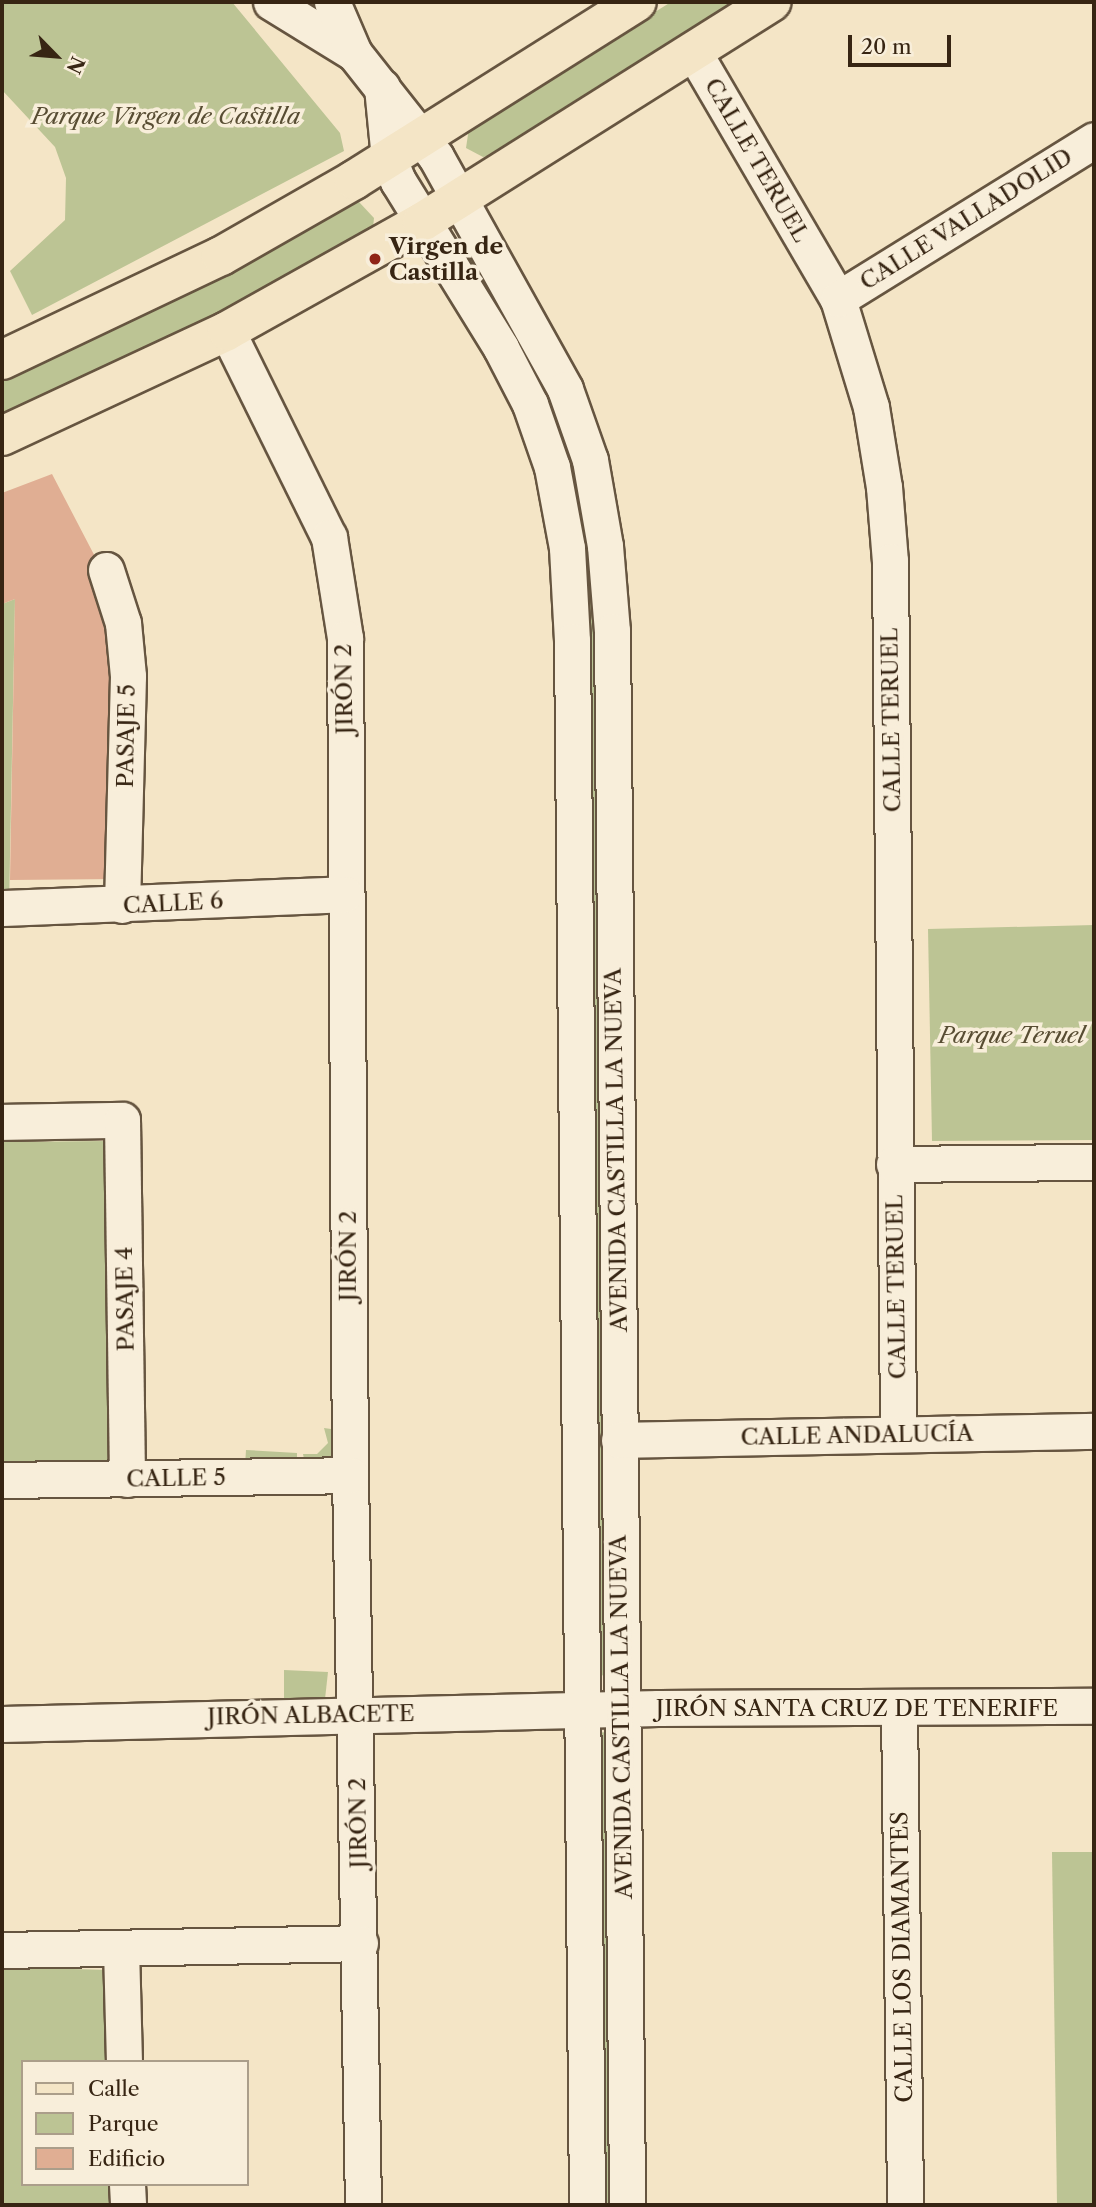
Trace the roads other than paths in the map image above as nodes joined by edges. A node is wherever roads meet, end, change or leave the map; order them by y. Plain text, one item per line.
1 (271, 2) edge
2 (332, 2) edge
3 (637, 2) edge
4 (772, 2) edge
5 (693, 51) junction
6 (354, 53) junction
7 (382, 87) junction
8 (423, 137) junction
9 (1094, 140) edge
10 (389, 159) junction
11 (460, 199) junction
12 (422, 222) junction
13 (838, 299) junction
14 (227, 331) junction
15 (2, 360) edge
16 (2, 436) edge
17 (106, 570) dead end
18 (345, 894) junction
19 (122, 905) junction
20 (2, 908) edge
21 (2, 1122) edge
22 (1094, 1162) edge
23 (894, 1164) junction
24 (1094, 1431) edge
25 (898, 1434) junction
26 (619, 1440) junction
27 (350, 1475) junction
28 (127, 1479) junction
29 (2, 1480) edge
30 (1094, 1706) edge
31 (899, 1708) junction
32 (621, 1710) junction
33 (580, 1711) junction
34 (356, 1713) junction
35 (2, 1724) edge
36 (360, 1943) junction
37 (121, 1948) junction
38 (2, 1950) edge
39 (124, 2060) edge
40 (127, 2186) edge
41 (128, 2205) edge
42 (363, 2205) edge
43 (587, 2205) edge
44 (627, 2205) edge
45 (905, 2205) edge

1 - 6 street
2 - 6 street
3 - 8 main road
4 - 5 main road
5 - 11 main road
5 - 13 street, CALLE TERUEL
6 - 7 street, AVENIDA CASTILLA LA NUEVA
7 - 8 street, AVENIDA CASTILLA LA NUEVA
7 - 10 street
8 - 10 main road
8 - 11 street, AVENIDA CASTILLA LA NUEVA
9 - 13 street, CALLE VALLADOLID
10 - 12 street, AVENIDA CASTILLA LA NUEVA
10 - 15 main road
11 - 12 main road
11 - 26 street, AVENIDA CASTILLA LA NUEVA
12 - 14 main road
12 - 33 street, AVENIDA CASTILLA LA NUEVA
13 - 23 street, CALLE TERUEL
14 - 16 main road
14 - 18 street, JIRÓN 2
17 - 19 street, PASAJE 5
18 - 19 street, CALLE 6
18 - 27 street, JIRÓN 2
19 - 20 street, CALLE 6
21 - 28 street, PASAJE 4
22 - 23 street
23 - 25 street, CALLE TERUEL
24 - 25 street, CALLE ANDALUCÍA
25 - 26 street, CALLE ANDALUCÍA
26 - 32 street, AVENIDA CASTILLA LA NUEVA
27 - 28 street, CALLE 5
27 - 34 street, JIRÓN 2
28 - 29 street, CALLE 5
30 - 31 street, JIRÓN SANTA CRUZ DE TENERIFE
31 - 32 street, JIRÓN SANTA CRUZ DE TENERIFE
31 - 45 street, CALLE LOS DIAMANTES
32 - 33 street, JIRÓN ALBACETE
32 - 44 street, AVENIDA CASTILLA LA NUEVA
33 - 34 street, JIRÓN ALBACETE
33 - 43 street, AVENIDA CASTILLA LA NUEVA
34 - 35 street, JIRÓN ALBACETE
34 - 36 street, JIRÓN 2
36 - 37 street
36 - 42 street, JIRÓN 2
37 - 38 street
37 - 39 street
40 - 41 street

